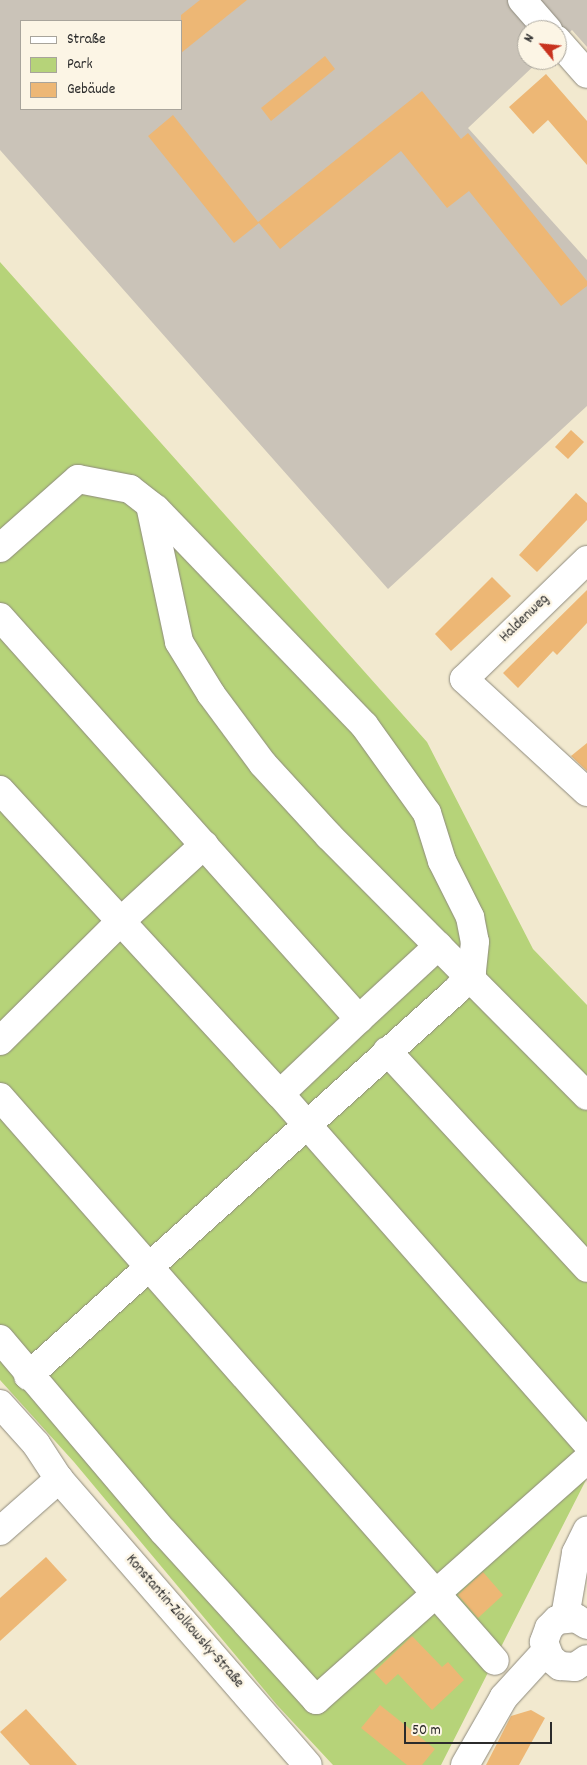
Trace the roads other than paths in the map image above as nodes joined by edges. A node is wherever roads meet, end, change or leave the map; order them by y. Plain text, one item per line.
1 (522, 0) edge
2 (539, 20) edge
3 (567, 51) edge
4 (587, 74) edge
5 (150, 505) junction
6 (0, 548) edge
7 (587, 560) edge
8 (0, 617) edge
9 (0, 790) edge
10 (587, 792) edge
11 (204, 845) junction
12 (121, 921) junction
13 (438, 946) junction
14 (468, 976) junction
15 (359, 1019) junction
16 (0, 1041) edge
17 (387, 1051) junction
18 (280, 1094) junction
19 (587, 1096) edge
20 (0, 1097) edge
21 (305, 1124) junction
22 (148, 1267) junction
23 (587, 1268) edge
24 (0, 1339) edge
25 (28, 1376) junction
26 (0, 1404) edge
27 (587, 1443) edge
28 (587, 1459) edge
29 (59, 1479) junction
30 (587, 1530) edge
31 (0, 1531) edge
32 (437, 1595) junction
33 (576, 1621) edge
34 (546, 1651) junction
35 (587, 1659) edge
36 (495, 1661) dead end
37 (308, 1765) edge
38 (465, 1765) edge

1 - 2 street
3 - 4 street
5 - 6 street
5 - 13 street
5 - 14 street
7 - 10 street, Haldenweg
8 - 11 street
9 - 12 street
11 - 12 street
11 - 15 street
12 - 16 street
12 - 18 street
13 - 14 street
13 - 15 street
14 - 17 street
14 - 19 street
15 - 18 street
17 - 21 street
17 - 23 street
18 - 21 street
20 - 22 street
21 - 22 street
21 - 27 street
22 - 25 street
22 - 32 street
24 - 25 street
25 - 32 street
26 - 29 street, Konstantin-Ziolkowsky-Straße
28 - 32 street
29 - 31 street
29 - 37 street, Konstantin-Ziolkowsky-Straße
30 - 33 street
32 - 36 street
33 - 34 street
34 - 35 street
34 - 38 street

